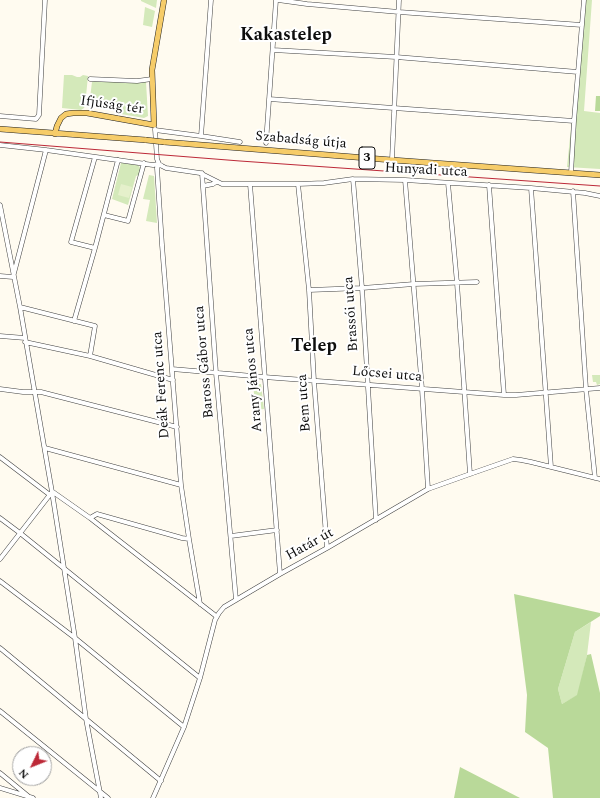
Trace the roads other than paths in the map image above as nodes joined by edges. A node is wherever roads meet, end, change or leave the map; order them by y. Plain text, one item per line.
1 (45, 0) edge
2 (164, 0) edge
3 (211, 0) edge
4 (277, 0) edge
5 (399, 0) edge
6 (584, 0) edge
7 (308, 2) edge
8 (399, 12) junction
9 (582, 25) junction
10 (273, 50) junction
11 (396, 57) junction
12 (578, 72) junction
13 (90, 78) dead end
14 (152, 79) junction
15 (269, 100) junction
16 (394, 109) junction
17 (0, 116) edge
18 (574, 121) junction
19 (154, 127) junction
20 (0, 129) edge
21 (55, 134) junction
22 (201, 136) junction
23 (240, 142) dead end
24 (266, 143) dead end
25 (0, 145) edge
26 (46, 150) junction
27 (95, 157) junction
28 (118, 160) junction
29 (392, 160) junction
30 (144, 163) junction
31 (159, 164) junction
32 (202, 173) junction
33 (571, 173) junction
34 (600, 175) edge
35 (353, 180) junction
36 (405, 180) junction
37 (216, 182) junction
38 (448, 183) junction
39 (250, 184) junction
40 (298, 184) junction
41 (489, 185) junction
42 (203, 186) junction
43 (530, 188) junction
44 (573, 192) junction
45 (600, 196) edge
46 (0, 205) edge
47 (104, 215) junction
48 (1, 216) edge
49 (95, 248) junction
50 (0, 276) edge
51 (13, 277) junction
52 (477, 282) dead end
53 (457, 283) junction
54 (414, 284) junction
55 (362, 288) junction
56 (309, 290) junction
57 (20, 307) junction
58 (74, 321) junction
59 (0, 336) edge
60 (25, 340) junction
61 (90, 356) junction
62 (172, 369) junction
63 (216, 373) junction
64 (264, 377) junction
65 (173, 380) junction
66 (314, 381) junction
67 (367, 385) junction
68 (600, 388) edge
69 (0, 389) edge
70 (422, 389) junction
71 (586, 389) junction
72 (35, 392) junction
73 (465, 392) junction
74 (545, 393) junction
75 (504, 395) junction
76 (177, 427) junction
77 (45, 448) junction
78 (0, 457) edge
79 (551, 467) junction
80 (470, 474) junction
81 (595, 478) junction
82 (600, 479) edge
83 (181, 485) junction
84 (428, 489) junction
85 (51, 494) junction
86 (0, 518) edge
87 (90, 518) junction
88 (376, 520) junction
89 (277, 530) junction
90 (20, 534) junction
91 (231, 536) junction
92 (189, 539) junction
93 (327, 548) junction
94 (0, 559) edge
95 (64, 570) junction
96 (280, 574) junction
97 (0, 581) edge
98 (236, 600) junction
99 (200, 604) junction
100 (216, 616) junction
101 (75, 638) junction
102 (0, 648) edge
103 (200, 678) junction
104 (0, 711) edge
105 (86, 720) junction
106 (184, 727) junction
107 (0, 773) edge
108 (161, 781) junction
109 (0, 788) edge
110 (100, 793) junction
111 (28, 796) junction
112 (33, 798) edge
113 (101, 798) edge
114 (108, 798) edge
115 (153, 798) edge

1 - 17 street
2 - 14 main road
3 - 22 street
4 - 7 street
4 - 10 street
5 - 8 street
6 - 9 street
7 - 8 street
8 - 9 street
8 - 11 street
9 - 12 street
10 - 11 street
10 - 15 street
11 - 12 street
11 - 16 street
12 - 18 street
13 - 14 street, Ifjúság tér
14 - 19 main road
15 - 16 street
15 - 24 street
16 - 18 street
16 - 29 street
18 - 33 street
19 - 21 main road, Ifjúság tér
19 - 22 street
19 - 31 street, Deák Ferenc utca
20 - 21 main road, Szabadság útja / 3
21 - 29 main road, Szabadság útja / 3, bridge
22 - 23 street
25 - 26 street, Hunyadi utca
26 - 27 street, Hunyadi utca
26 - 51 street
27 - 28 street, Hunyadi utca
27 - 49 street
28 - 30 street, Hunyadi utca
28 - 47 street
29 - 33 main road, Szabadság útja / 3
30 - 31 street, Hunyadi utca
30 - 47 street
31 - 32 street, Hunyadi utca
31 - 62 street, Deák Ferenc utca
32 - 37 street, Hunyadi utca
32 - 42 street, Baross Gábor utca
33 - 34 main road, Szabadság útja / 3
35 - 36 street, Hunyadi utca
35 - 40 street, Hunyadi utca
35 - 55 street, Brassói utca
36 - 38 street, Hunyadi utca
36 - 54 street
37 - 39 street, Hunyadi utca
37 - 42 street
38 - 41 street, Hunyadi utca
38 - 53 street
39 - 40 street, Hunyadi utca
39 - 64 street, Arany János utca
40 - 56 street, Bem utca
41 - 43 street, Hunyadi utca
41 - 75 street
42 - 63 street, Baross Gábor utca
43 - 44 street, Hunyadi utca
43 - 74 street
44 - 45 street, Hunyadi utca
44 - 71 street
46 - 48 street
47 - 49 street
48 - 51 street
49 - 58 street
50 - 51 street
51 - 57 street
52 - 53 street
53 - 54 street
53 - 73 street
54 - 55 street
54 - 70 street
55 - 56 street
55 - 67 street, Brassói utca
56 - 66 street, Bem utca
57 - 58 street
57 - 60 street
58 - 61 street
59 - 60 street
60 - 61 street
60 - 72 street
61 - 65 street
62 - 63 street, Lőcsei utca
62 - 65 street, Deák Ferenc utca
63 - 64 street, Lőcsei utca
63 - 91 street, Baross Gábor utca
64 - 66 street, Lőcsei utca
64 - 89 street, Arany János utca
65 - 76 street, Deák Ferenc utca
66 - 67 street, Lőcsei utca
66 - 93 street, Bem utca
67 - 70 street, Lőcsei utca
67 - 88 street, Brassói utca
68 - 71 street, Lőcsei utca
69 - 72 street
70 - 73 street, Lőcsei utca
70 - 84 street
71 - 74 street, Lőcsei utca
71 - 81 street
72 - 76 street
72 - 77 street
73 - 75 street, Lőcsei utca
73 - 80 street
74 - 75 street, Lőcsei utca
74 - 79 street
76 - 83 street, Deák Ferenc utca
77 - 83 street
77 - 85 street
78 - 85 street
79 - 80 street, Határ út
79 - 81 street, Határ út
80 - 84 street, Határ út
81 - 82 street, Határ út
83 - 92 street, Deák Ferenc utca
84 - 88 street, Határ út
85 - 87 street
85 - 90 street
85 - 95 street
86 - 90 street
87 - 92 street
87 - 99 street
88 - 93 street, Határ út
89 - 91 street
89 - 96 street, Arany János utca
90 - 94 street
90 - 95 street
91 - 98 street, Baross Gábor utca
92 - 99 street, Deák Ferenc utca
93 - 96 street, Határ út
95 - 101 street
95 - 103 street
96 - 98 street, Határ út
97 - 101 street
98 - 100 street, Határ út
99 - 100 street
100 - 103 street
101 - 105 street
101 - 106 street
102 - 105 street
103 - 106 street
104 - 110 street
105 - 108 street
105 - 110 street
106 - 108 street
107 - 111 street
108 - 115 street
109 - 111 street
110 - 113 street
110 - 114 street
111 - 112 street

